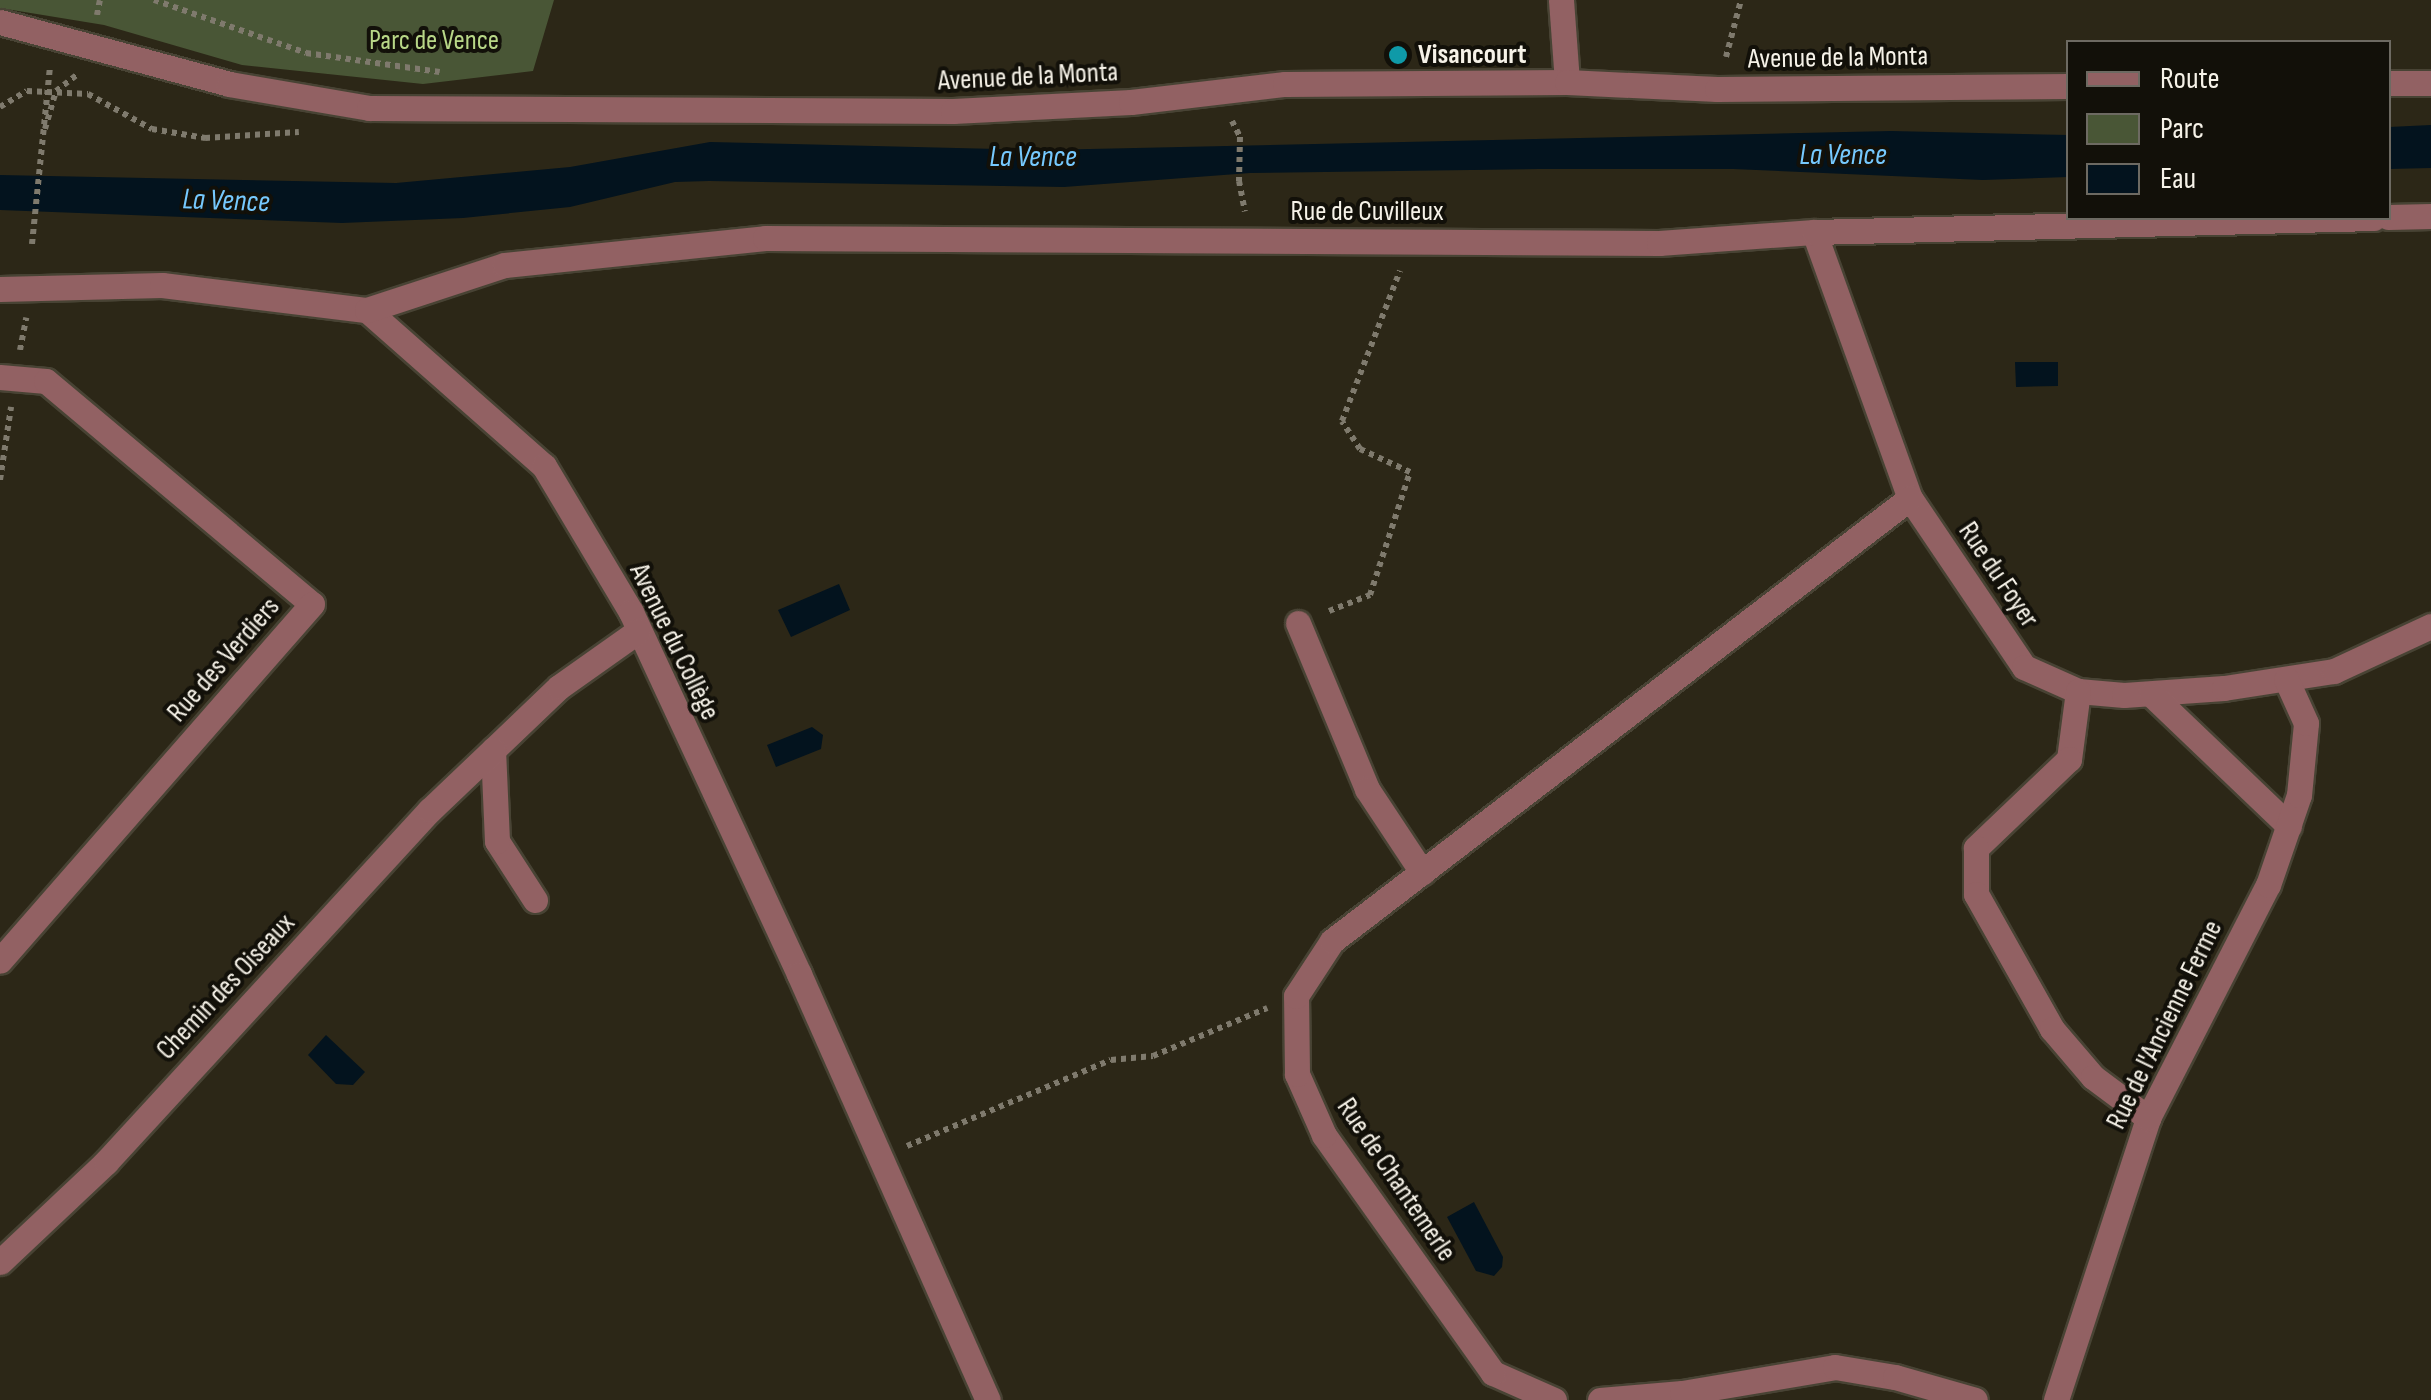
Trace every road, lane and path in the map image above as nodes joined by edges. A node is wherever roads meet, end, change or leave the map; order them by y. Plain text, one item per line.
1 (154, 0) edge
2 (1561, 0) edge
3 (1740, 0) edge
4 (0, 22) edge
5 (54, 35) junction
6 (443, 73) dead end
7 (1568, 82) junction
8 (2431, 82) edge
9 (2391, 83) edge
10 (2066, 86) edge
11 (1717, 89) junction
12 (1240, 136) dead end
13 (1239, 182) dead end
14 (2431, 216) edge
15 (2391, 217) edge
16 (2294, 220) edge
17 (1814, 232) junction
18 (1411, 242) junction
19 (32, 244) dead end
20 (0, 289) edge
21 (367, 310) junction
22 (0, 377) edge
23 (1910, 498) junction
24 (1298, 623) joint
25 (2431, 626) edge
26 (638, 631) junction
27 (2286, 679) junction
28 (2078, 691) junction
29 (2150, 694) junction
30 (493, 750) junction
31 (2289, 826) junction
32 (1422, 872) junction
33 (535, 900) dead end
34 (0, 961) edge
35 (1296, 996) junction
36 (2148, 1118) junction
37 (922, 1140) dead end
38 (0, 1262) edge
39 (988, 1400) edge
40 (1554, 1400) edge
41 (1600, 1400) edge
42 (1976, 1400) edge
43 (2056, 1400) edge

1 - 6 path
2 - 7 street
3 - 11 path
4 - 5 street, Avenue de la Monta
5 - 7 street, Avenue de la Monta
5 - 19 path
7 - 11 street, Avenue de la Monta
8 - 9 street
10 - 11 street, Avenue de la Monta
12 - 13 path
14 - 15 street
16 - 17 street, Rue de Cuvilleux
17 - 18 street, Rue de Cuvilleux
17 - 23 street, Rue du Foyer
18 - 21 street, Rue de Cuvilleux
18 - 24 path
20 - 21 street
21 - 26 street, Avenue du Collège
22 - 34 street, Rue des Verdiers
23 - 28 street, Rue du Foyer
23 - 32 street
24 - 32 street
25 - 27 street, Rue du Foyer
26 - 30 street, Chemin des Oiseaux
26 - 39 street, Avenue du Collège
27 - 29 street, Rue du Foyer
27 - 31 street, Rue de l'Ancienne Ferme
28 - 29 street, Rue du Foyer
28 - 36 street
29 - 31 street
30 - 33 street
30 - 38 street, Chemin des Oiseaux
31 - 36 street, Rue de l'Ancienne Ferme
32 - 35 street
35 - 37 path
35 - 40 street, Rue de Chantemerle
36 - 43 street, Rue de l'Ancienne Ferme
41 - 42 street

